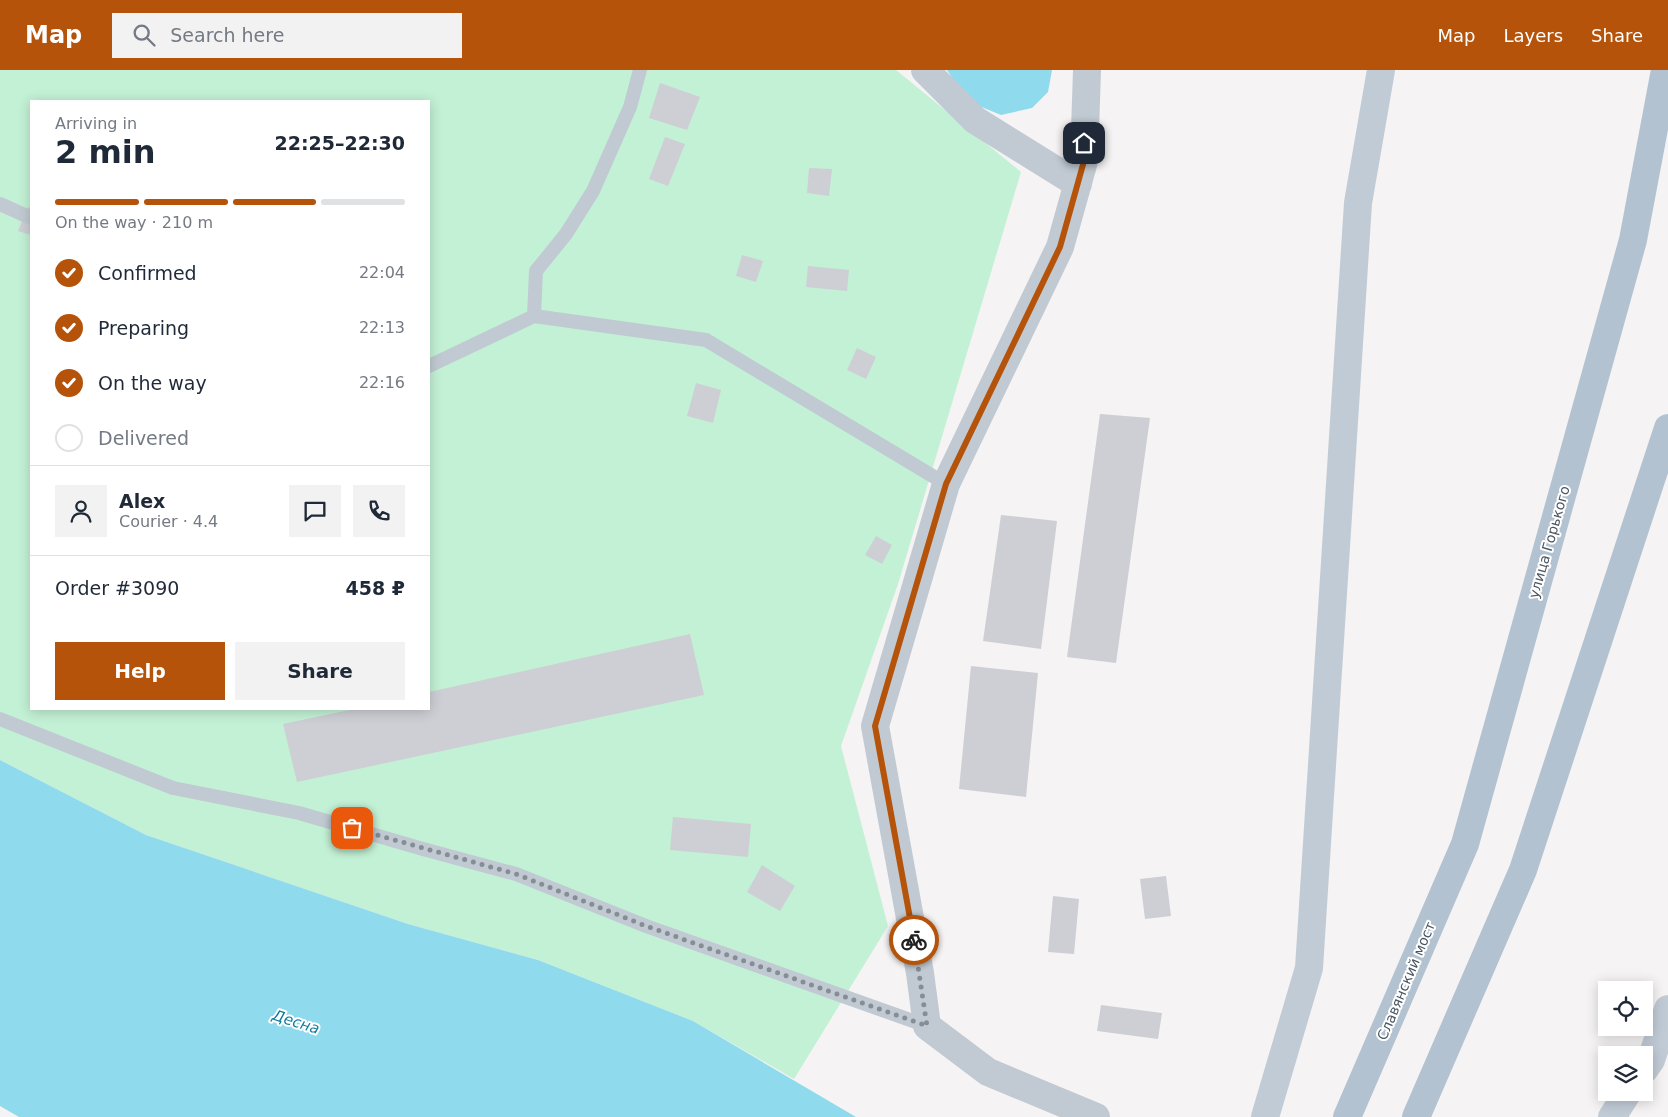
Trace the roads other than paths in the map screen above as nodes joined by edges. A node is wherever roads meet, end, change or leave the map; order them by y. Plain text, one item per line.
1 (640, 70) edge
2 (925, 70) edge
3 (1087, 70) edge
4 (1381, 70) edge
5 (1665, 70) edge
6 (1078, 184) junction
7 (0, 204) edge
8 (30, 218) edge
9 (534, 316) junction
10 (430, 366) edge
11 (1668, 428) edge
12 (946, 484) junction
13 (0, 719) edge
14 (1465, 844) joint
15 (1668, 1009) edge
16 (927, 1026) junction
17 (1653, 1054) edge
18 (1622, 1101) edge
19 (1096, 1117) edge
20 (1265, 1117) edge
21 (1347, 1117) edge
22 (1416, 1117) edge
23 (1612, 1117) edge

1 - 9 lane
2 - 6 street
3 - 6 street
4 - 20 street
5 - 14 main road, улица Горького
6 - 12 street
7 - 8 lane
9 - 10 lane
9 - 12 lane
11 - 22 main road
12 - 16 street
13 - 16 lane
14 - 21 main road, Славянский мост
15 - 17 street
16 - 19 street
18 - 23 street

